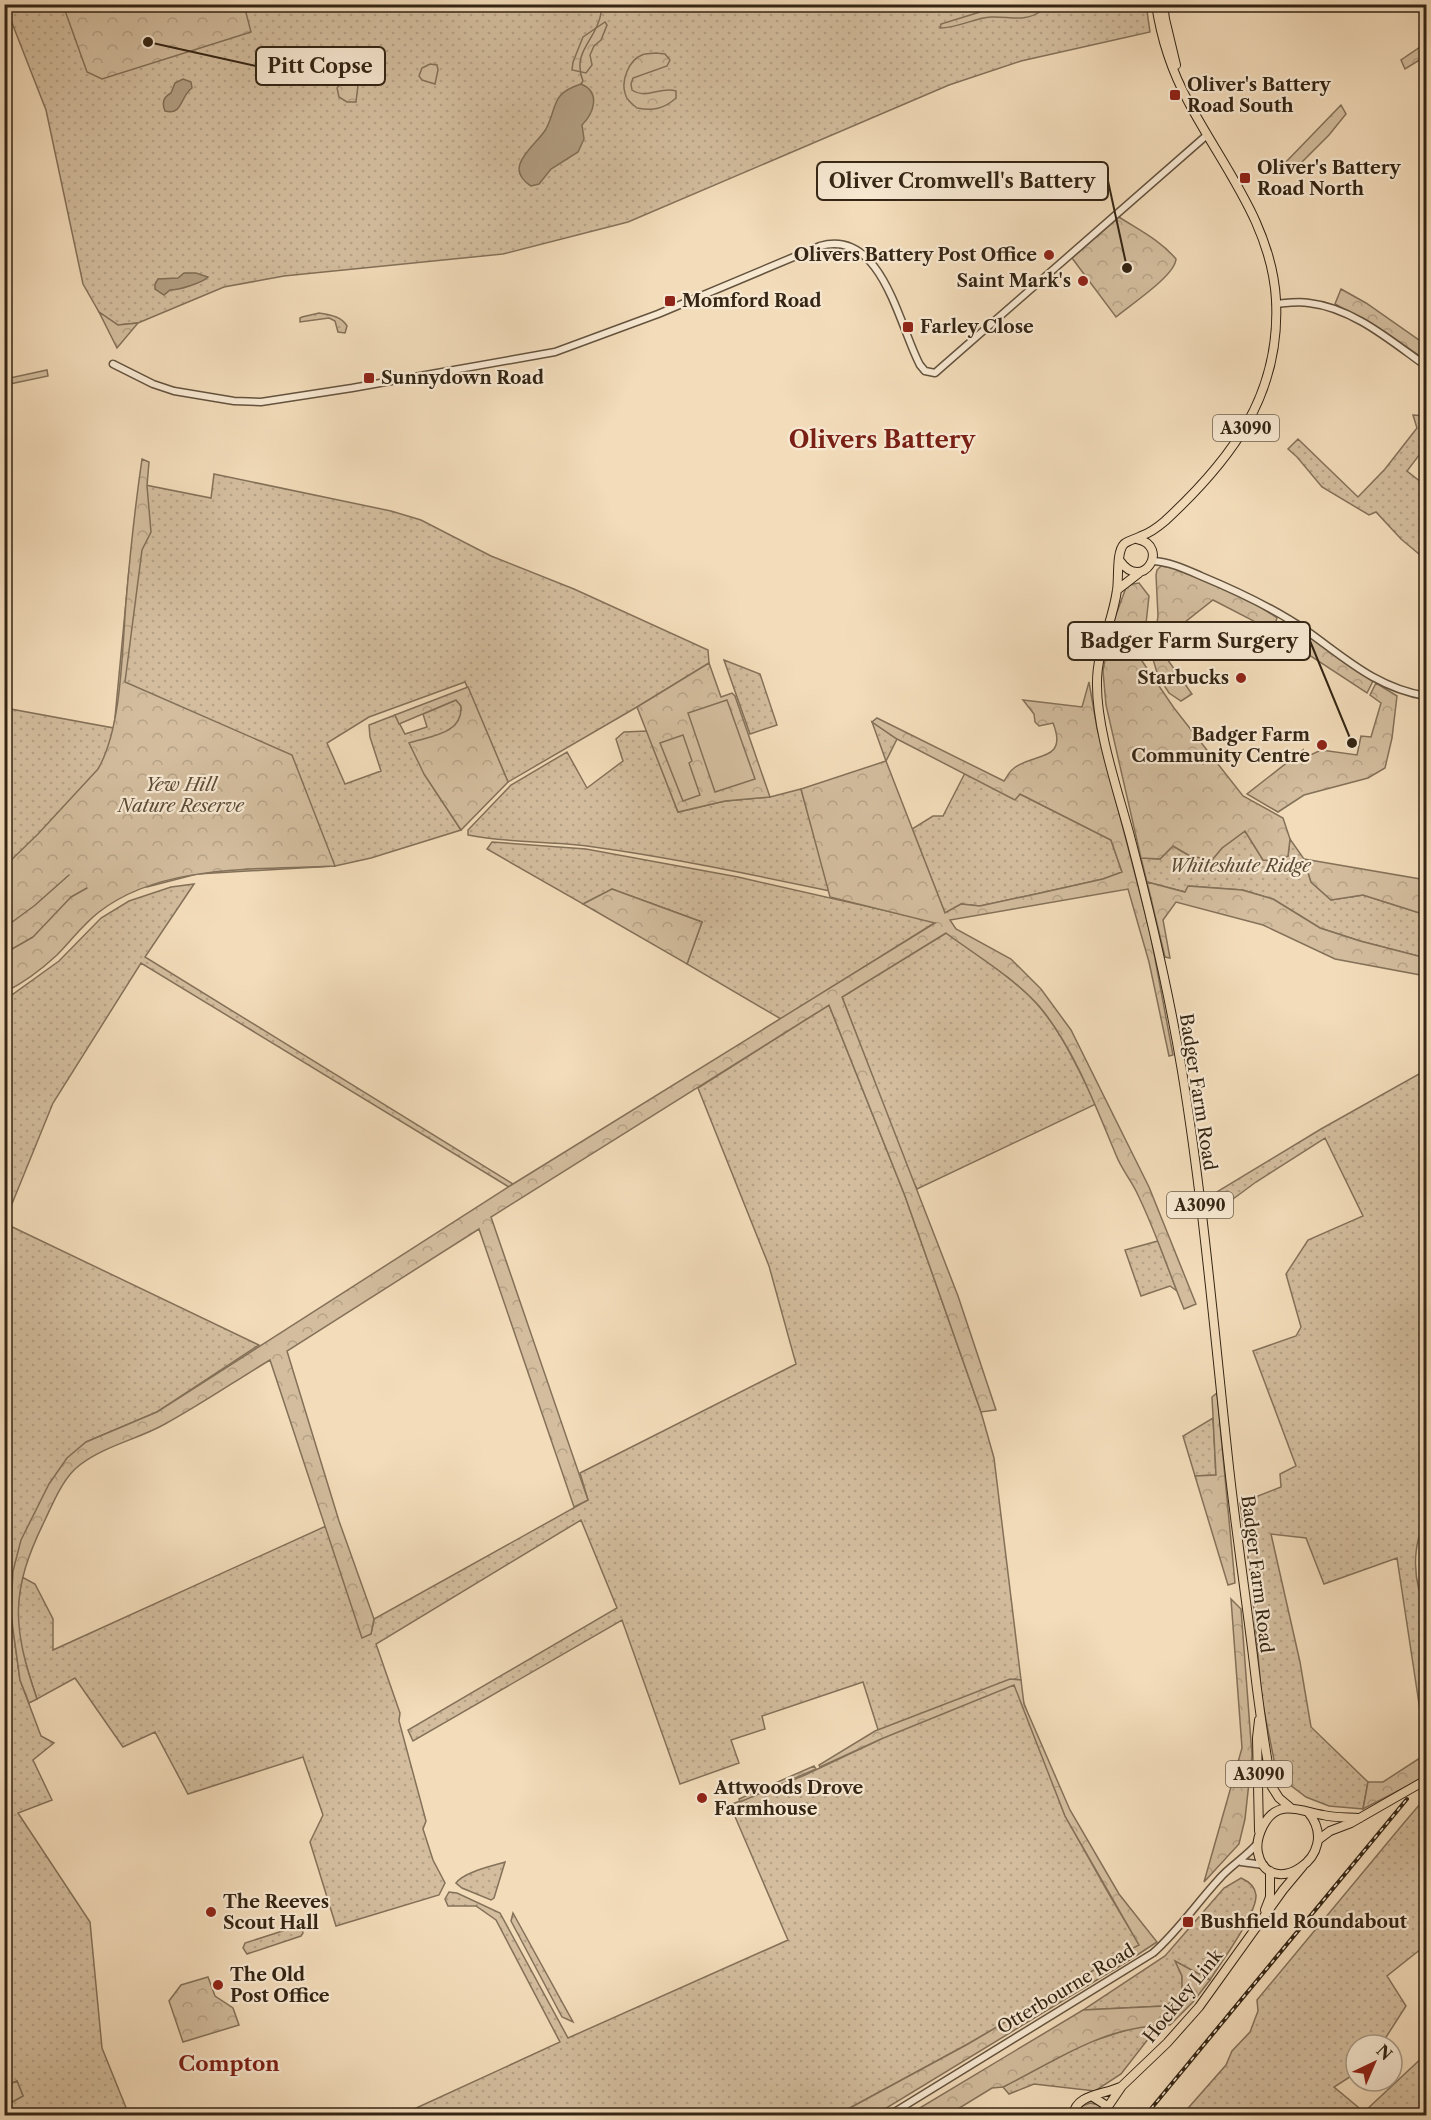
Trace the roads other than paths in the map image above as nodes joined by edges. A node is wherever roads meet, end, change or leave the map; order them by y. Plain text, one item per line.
1 (1156, 4) edge
2 (1163, 4) edge
3 (1185, 96) junction
4 (1207, 135) junction
5 (1276, 304) junction
6 (113, 364) dead end
7 (1426, 366) edge
8 (1161, 525) junction
9 (1137, 539) junction
10 (1149, 544) junction
11 (1120, 561) junction
12 (1152, 561) junction
13 (1139, 573) junction
14 (1118, 590) junction
15 (1426, 696) edge
16 (1259, 1713) junction
17 (1426, 1780) edge
18 (1292, 1808) junction
19 (1308, 1812) junction
20 (1360, 1818) junction
21 (1258, 1839) junction
22 (1318, 1840) junction
23 (1238, 1863) junction
24 (1303, 1866) junction
25 (1267, 1868) junction
26 (1261, 1919) junction
27 (1122, 2086) junction
28 (1091, 2097) junction
29 (1108, 2112) edge
30 (888, 2115) edge
31 (1073, 2115) edge

1 - 3 main road, A3090
2 - 3 main road, A3090
3 - 4 main road, A3090
4 - 5 main road, A3090
4 - 6 street
5 - 7 street
5 - 8 main road, A3090
8 - 9 main road, A3090
8 - 10 main road, A3090
9 - 10 main road
9 - 11 main road
10 - 12 main road
11 - 13 main road
11 - 14 main road, Badger Farm Road / A3090
12 - 13 main road
12 - 15 street
13 - 14 main road
14 - 16 main road, Badger Farm Road / A3090
16 - 18 main road, Badger Farm Road / A3090
16 - 21 main road, Badger Farm Road / A3090
17 - 20 main road
18 - 19 main road
18 - 21 main road
19 - 20 main road
19 - 22 main road
20 - 22 main road
21 - 23 street, Otterbourne Road
21 - 25 main road
22 - 24 main road
23 - 25 street
23 - 30 street, Otterbourne Road
24 - 25 main road
24 - 26 main road, Hockley Link
25 - 26 main road, Hockley Link
26 - 27 main road, Hockley Link
27 - 28 main road, Hockley Link
27 - 29 main road, Hockley Link
28 - 29 main road
28 - 31 main road

